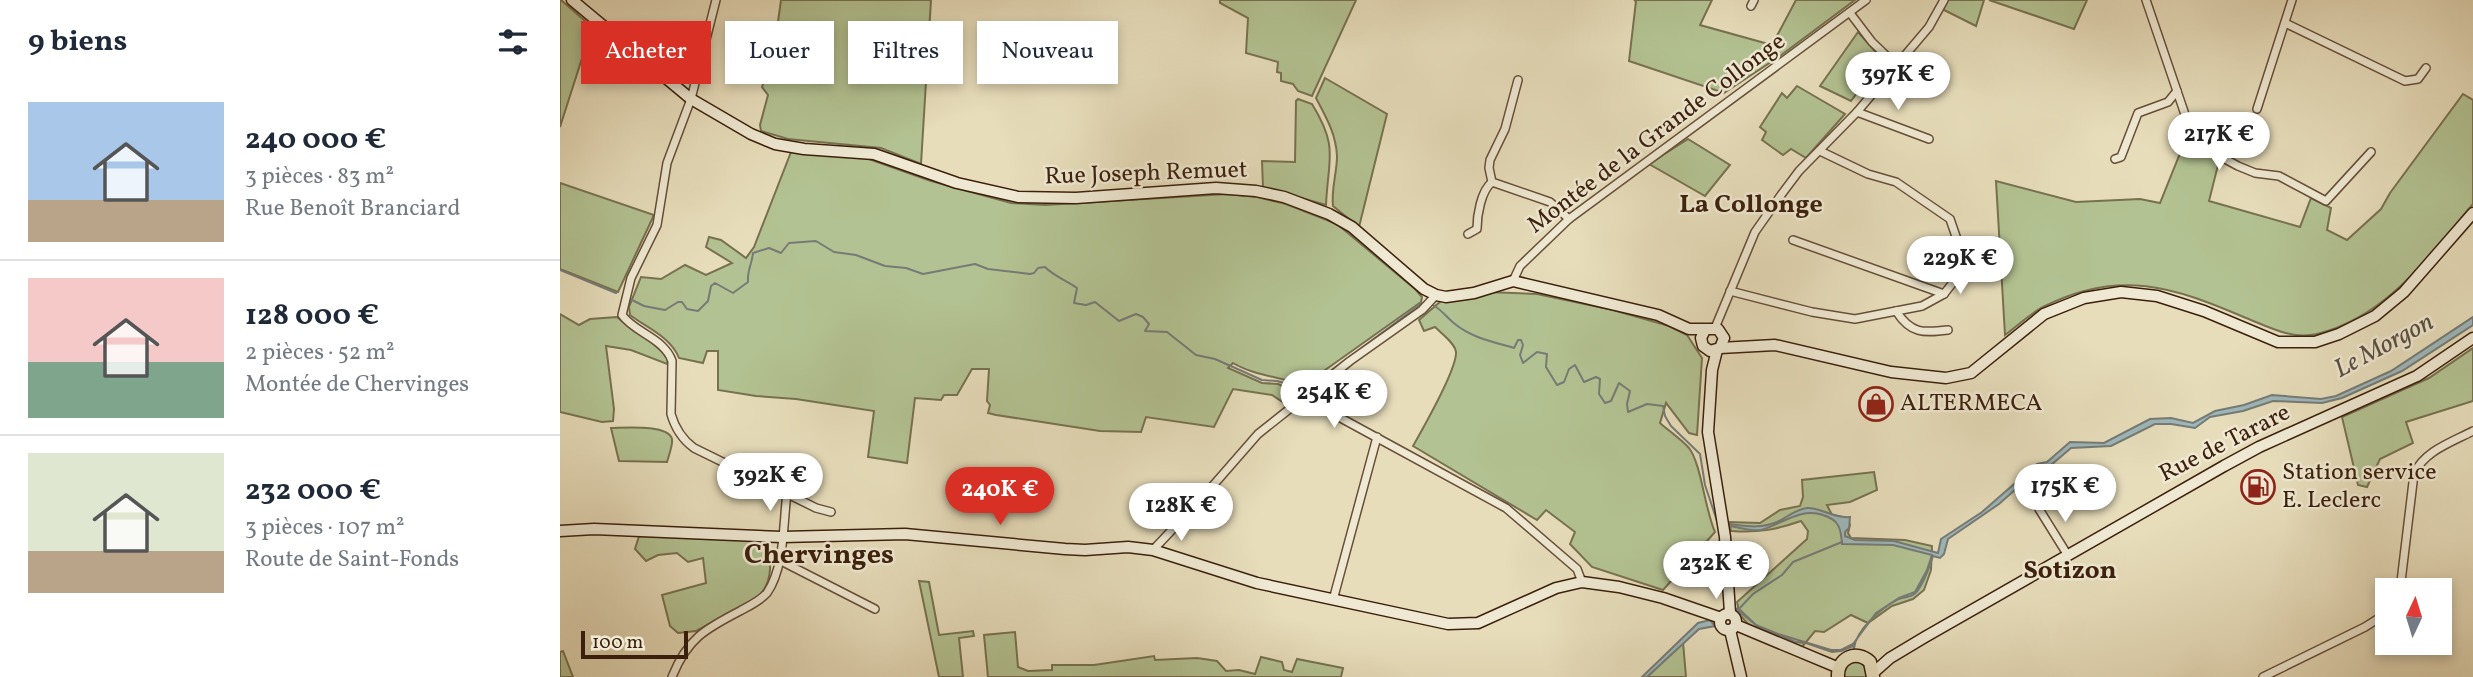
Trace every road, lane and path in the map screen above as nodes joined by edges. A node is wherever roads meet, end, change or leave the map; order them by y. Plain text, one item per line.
1 (572, 0) edge
2 (716, 0) edge
3 (1866, 0) edge
4 (1944, 0) edge
5 (2146, 0) edge
6 (2292, 0) edge
7 (1850, 13) junction
8 (2285, 23) junction
9 (1895, 64) junction
10 (2426, 68) dead end
11 (1518, 80) dead end
12 (2178, 91) junction
13 (691, 99) junction
14 (2257, 109) dead end
15 (1857, 112) junction
16 (1929, 139) dead end
17 (1820, 151) junction
18 (2371, 152) dead end
19 (2115, 159) dead end
20 (1492, 182) junction
21 (2473, 213) edge
22 (1569, 219) junction
23 (1468, 234) dead end
24 (1793, 240) dead end
25 (1513, 281) junction
26 (1730, 290) junction
27 (1944, 294) junction
28 (1436, 295) junction
29 (1896, 311) junction
30 (1948, 330) dead end
31 (1709, 336) junction
32 (2473, 338) edge
33 (1748, 345) junction
34 (1719, 349) junction
35 (1712, 370) junction
36 (1304, 398) junction
37 (2473, 431) edge
38 (1377, 437) junction
39 (787, 493) junction
40 (2039, 509) dead end
41 (831, 512) dead end
42 (560, 531) edge
43 (782, 537) junction
44 (1153, 550) junction
45 (2067, 554) junction
46 (781, 561) junction
47 (2401, 578) edge
48 (1582, 582) junction
49 (1333, 600) junction
50 (875, 609) dead end
51 (1725, 616) junction
52 (2375, 621) edge
53 (1733, 627) junction
54 (1872, 671) edge
55 (1839, 673) edge
56 (1741, 675) edge
57 (673, 677) edge
58 (2263, 677) edge

1 - 13 street, Rue Joseph Remuet
2 - 13 street
3 - 7 street, Montée de la Grande Collonge
4 - 9 street
5 - 12 street
6 - 8 street
7 - 9 street
7 - 22 street, Montée de la Grande Collonge
8 - 10 street
8 - 14 street
9 - 15 street
11 - 20 street
12 - 18 street
12 - 19 street
13 - 28 street, Rue Joseph Remuet
13 - 39 street
15 - 16 street
15 - 17 street
17 - 26 street
17 - 27 street
20 - 22 street
20 - 23 street
21 - 33 street
22 - 25 street, Montée de la Grande Collonge
24 - 27 street
25 - 28 street
25 - 31 street
26 - 29 street
26 - 31 street
27 - 29 street
28 - 36 street
29 - 30 street
31 - 33 street
31 - 34 street
31 - 34 street
31 - 35 street
32 - 45 street, Rue de Tarare
33 - 34 street
34 - 35 street
35 - 51 street
36 - 38 street
36 - 44 street
37 - 47 street
38 - 48 street
38 - 49 street
39 - 41 street
39 - 43 street
40 - 45 street
42 - 43 street
43 - 44 street
43 - 46 street
44 - 49 street
45 - 54 street, Rue de Tarare
46 - 50 street
46 - 57 street
48 - 49 street
48 - 51 street
51 - 53 street
52 - 58 street
53 - 55 street
53 - 56 street
54 - 55 main road

